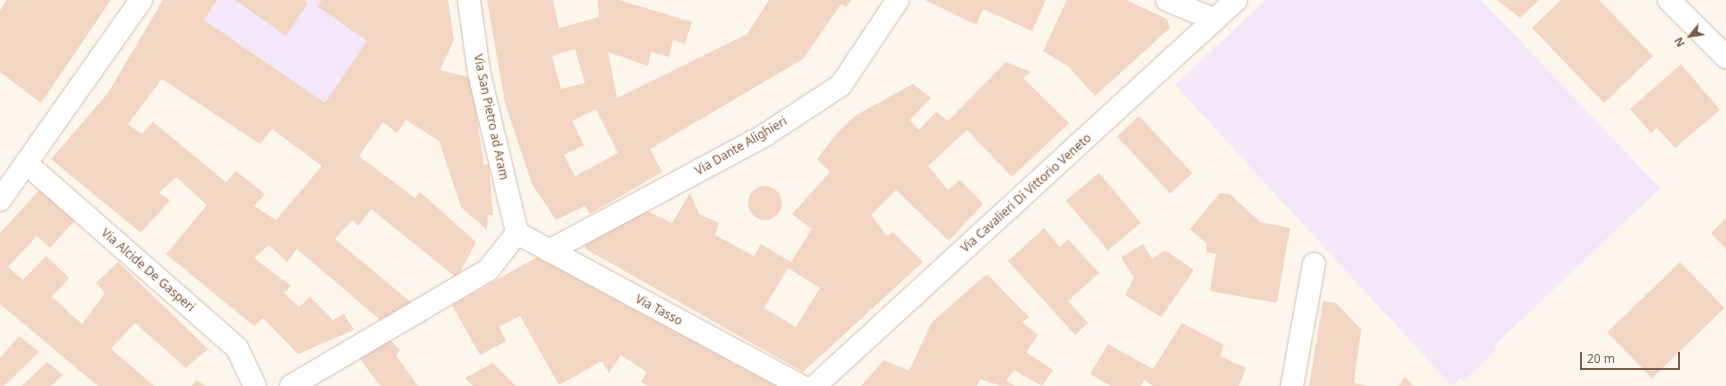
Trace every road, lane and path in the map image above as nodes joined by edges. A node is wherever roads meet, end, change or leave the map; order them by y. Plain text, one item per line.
1 (141, 0) edge
2 (469, 0) edge
3 (898, 0) edge
4 (1167, 0) edge
5 (1236, 0) edge
6 (1679, 4) edge
7 (1215, 20) junction
8 (1726, 57) edge
9 (28, 165) junction
10 (0, 200) edge
11 (516, 233) junction
12 (548, 251) junction
13 (1314, 264) dead end
14 (255, 386) edge
15 (291, 386) edge
16 (801, 386) edge
17 (815, 386) edge
18 (1292, 386) edge

1 - 9 street
2 - 11 street, Via San Pietro ad Aram
3 - 12 street, Via Dante Alighieri
4 - 7 street
5 - 7 street, Via Cavalieri Di Vittorio Veneto
6 - 8 street
7 - 17 street, Via Cavalieri Di Vittorio Veneto
9 - 10 street
9 - 14 street, Via Alcide De Gasperi
11 - 12 street, Via Tasso
11 - 15 street
12 - 16 street, Via Tasso
13 - 18 street

